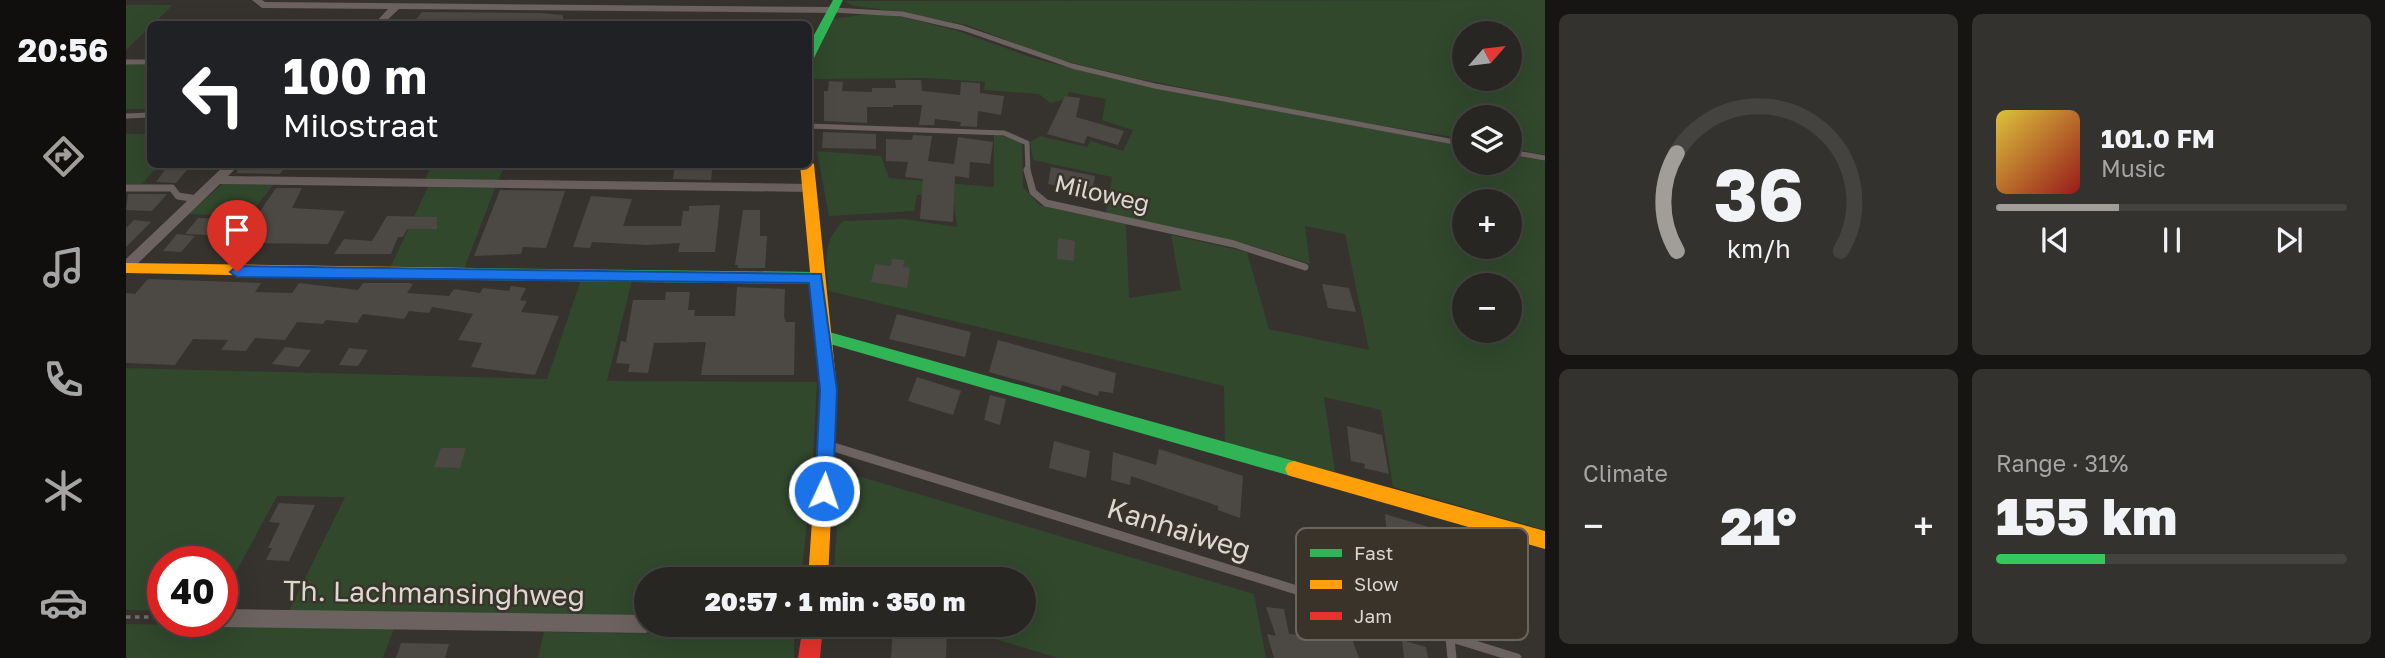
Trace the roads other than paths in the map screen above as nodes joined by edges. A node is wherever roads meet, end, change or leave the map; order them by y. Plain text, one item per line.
1 (257, 0) edge
2 (836, 5) edge
3 (396, 7) junction
4 (381, 21) edge
5 (812, 50) edge
6 (126, 62) edge
7 (147, 62) edge
8 (147, 115) edge
9 (126, 116) edge
10 (812, 126) edge
11 (1452, 142) edge
12 (1522, 154) edge
13 (1545, 158) edge
14 (230, 168) edge
15 (808, 168) edge
16 (217, 180) junction
17 (126, 188) edge
18 (810, 188) junction
19 (198, 199) junction
20 (1305, 267) dead end
21 (126, 268) edge
22 (816, 278) junction
23 (822, 337) junction
24 (826, 444) junction
25 (1502, 528) edge
26 (1528, 535) edge
27 (1545, 540) edge
28 (819, 567) edge
29 (1296, 590) edge
30 (238, 618) edge
31 (634, 624) edge
32 (812, 637) edge
33 (1450, 640) edge
34 (1456, 640) edge
35 (1511, 657) edge
36 (809, 658) edge
37 (1452, 658) edge

1 - 3 street
2 - 3 street
2 - 5 street
2 - 11 lane
3 - 4 street
6 - 7 lane
8 - 9 lane
10 - 20 lane, Miloweg
12 - 13 lane
14 - 16 street
15 - 18 street
16 - 18 street
16 - 19 street
17 - 19 lane
18 - 22 street
19 - 21 street
21 - 22 street
22 - 23 street
23 - 24 street
23 - 25 street
24 - 28 street
24 - 29 lane, Kanhaiweg
26 - 27 street
30 - 31 street, Th. Lachmansinghweg
32 - 36 street
33 - 37 lane
34 - 35 lane, Kanhaiweg

